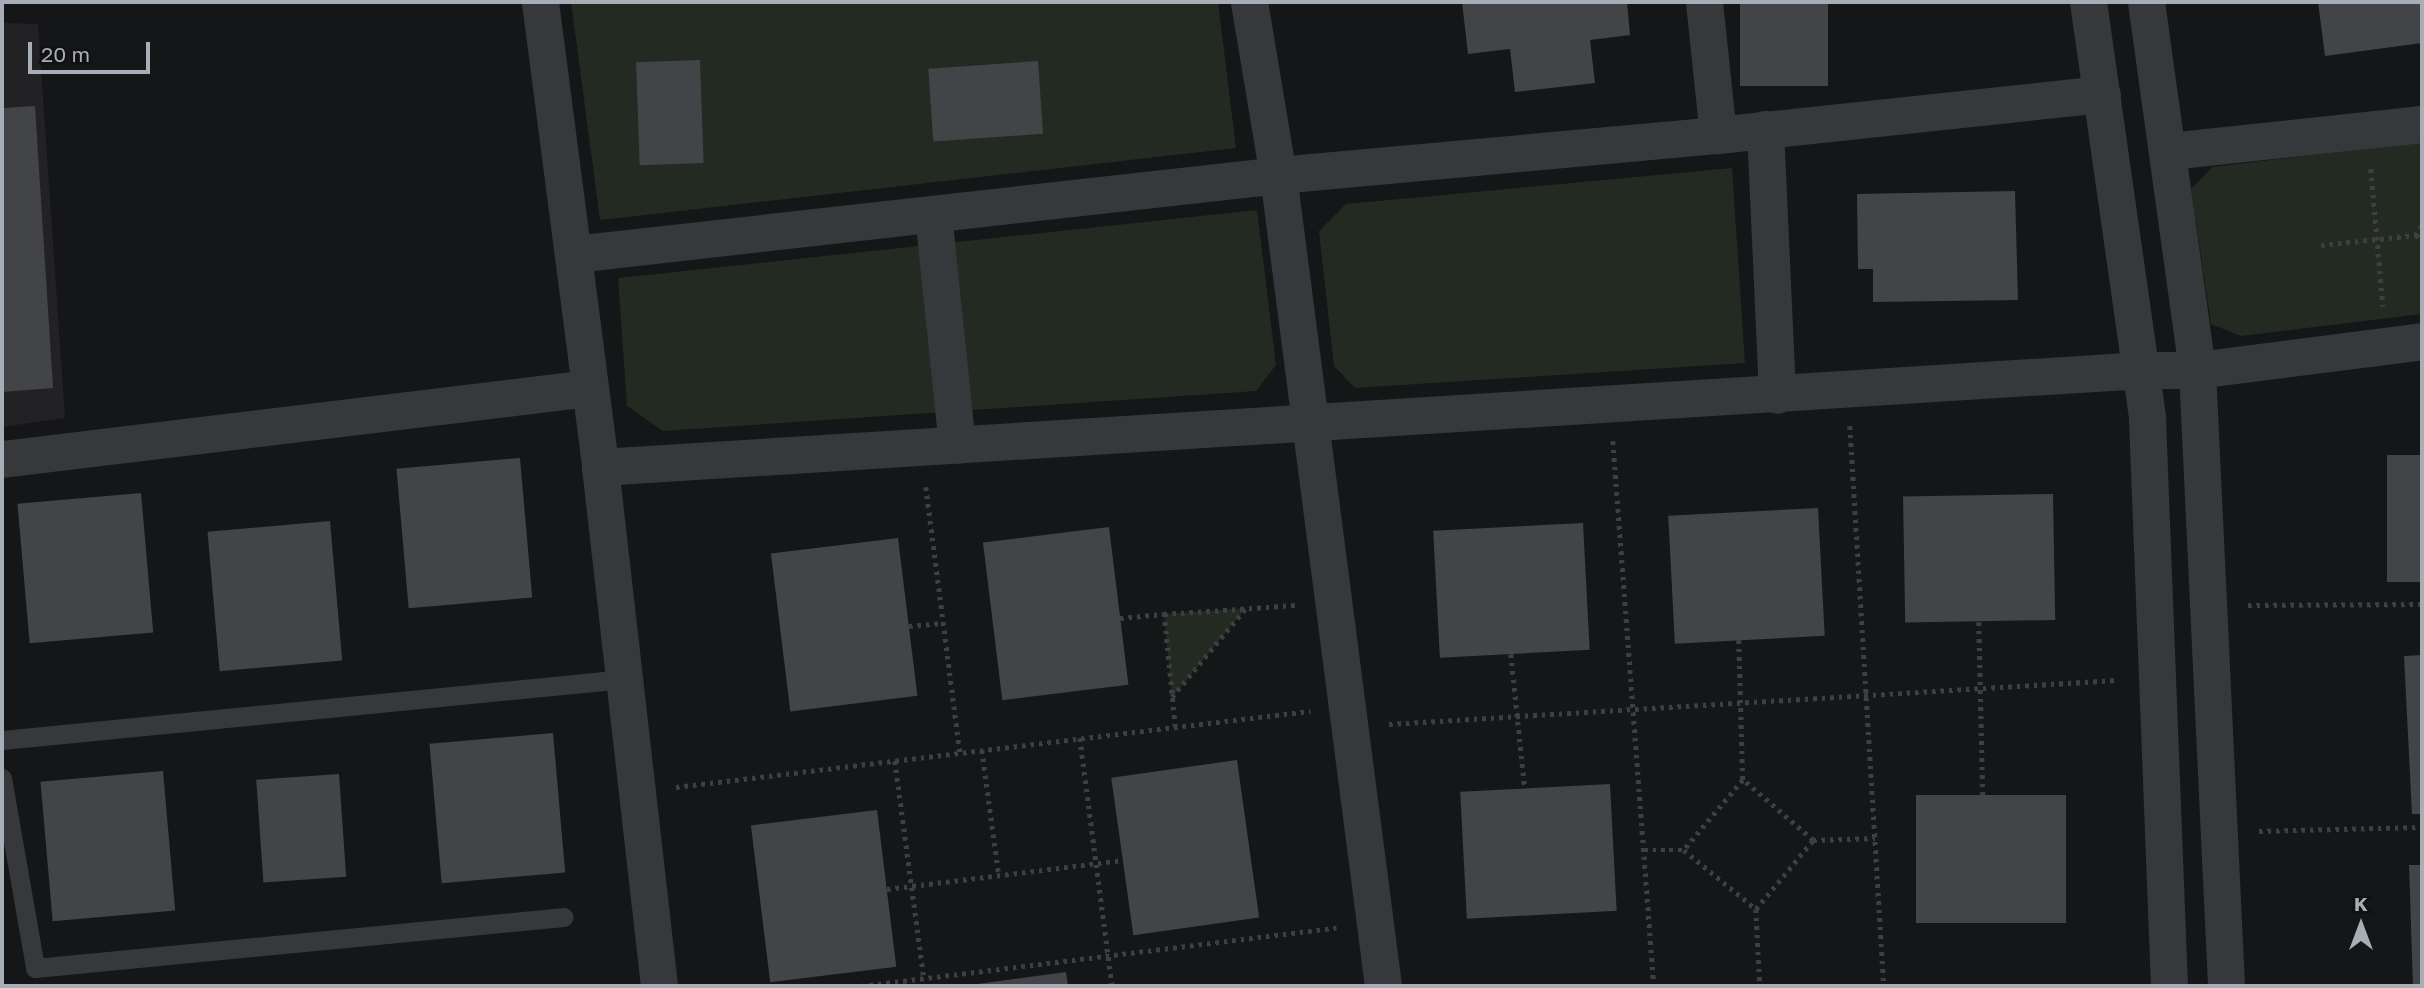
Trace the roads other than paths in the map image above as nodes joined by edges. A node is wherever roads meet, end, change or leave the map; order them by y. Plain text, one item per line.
1 (540, 2) edge
2 (1249, 2) edge
3 (1704, 2) edge
4 (2088, 2) edge
5 (2146, 2) edge
6 (2102, 94) junction
7 (2422, 124) edge
8 (1765, 130) junction
9 (1718, 135) junction
10 (2169, 151) junction
11 (1278, 175) junction
12 (933, 214) junction
13 (574, 254) junction
14 (2422, 341) edge
15 (2197, 369) junction
16 (2143, 370) junction
17 (590, 388) junction
18 (1777, 395) junction
19 (1311, 424) junction
20 (957, 445) junction
21 (2, 459) edge
22 (600, 467) junction
23 (624, 679) junction
24 (2, 740) edge
25 (2, 778) edge
26 (564, 917) dead end
27 (659, 986) edge
28 (1383, 986) edge
29 (2169, 986) edge
30 (2226, 986) edge

1 - 13 street
2 - 11 street
3 - 9 street
4 - 6 street
5 - 10 street
6 - 8 street
6 - 16 street
7 - 10 street
8 - 9 street
8 - 18 street
9 - 11 street
10 - 15 street
11 - 12 street
11 - 19 street
12 - 13 street
12 - 20 street
13 - 17 street
14 - 15 street
15 - 16 street
15 - 30 street
16 - 18 street
16 - 29 street
17 - 21 street
17 - 22 street
18 - 19 street
19 - 20 street
19 - 28 street
20 - 22 street
22 - 23 street
23 - 24 lane
23 - 27 street
25 - 26 lane

